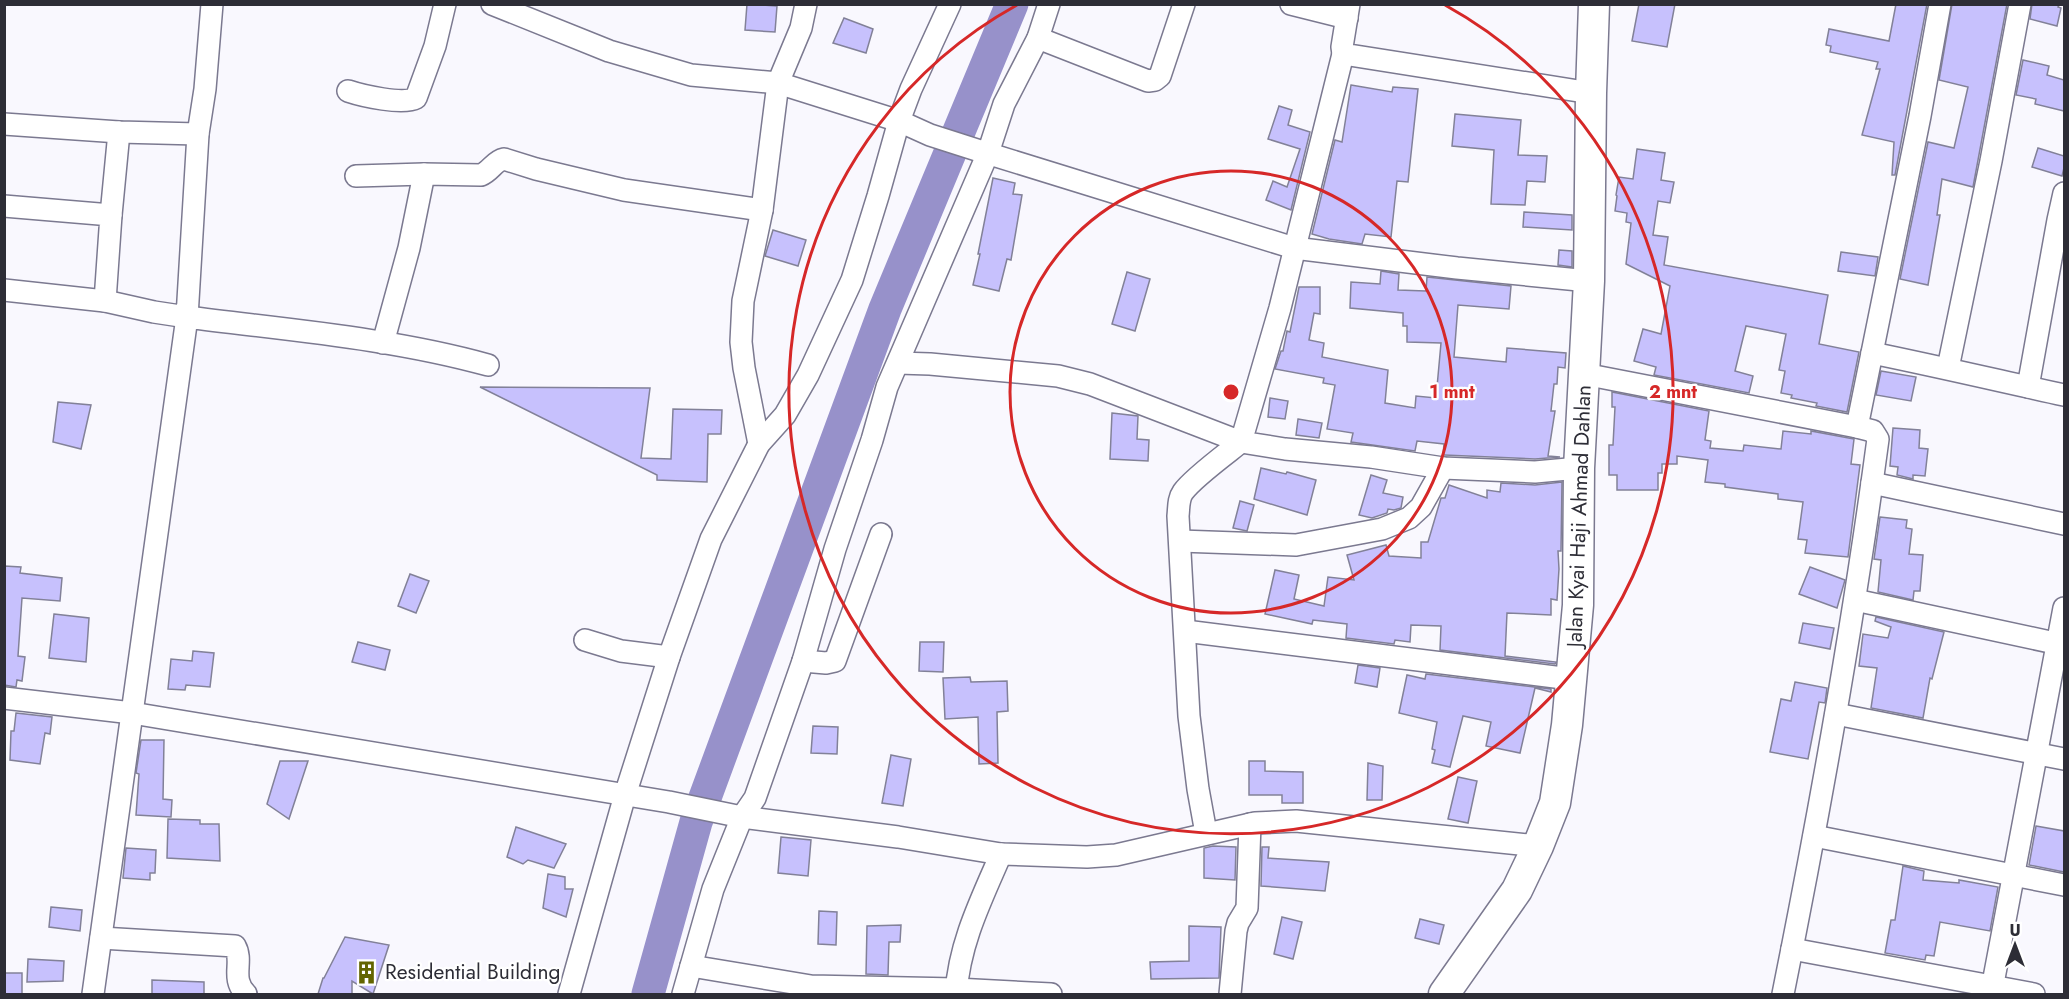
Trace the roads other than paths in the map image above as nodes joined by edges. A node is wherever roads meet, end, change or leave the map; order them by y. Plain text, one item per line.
1 (212, 4) edge
2 (445, 4) edge
3 (492, 4) edge
4 (806, 4) edge
5 (950, 4) edge
6 (1050, 4) edge
7 (1184, 4) edge
8 (1291, 4) edge
9 (1594, 4) edge
10 (1940, 4) edge
11 (2020, 4) edge
12 (1348, 11) edge
13 (1038, 38) junction
14 (1343, 54) junction
15 (778, 84) junction
16 (348, 91) dead end
17 (1591, 93) junction
18 (898, 121) junction
19 (4, 124) edge
20 (119, 132) junction
21 (198, 134) junction
22 (984, 152) junction
23 (424, 174) junction
24 (356, 176) dead end
25 (2064, 193) edge
26 (4, 206) edge
27 (762, 210) junction
28 (111, 215) junction
29 (2061, 221) edge
30 (1294, 248) junction
31 (1589, 281) junction
32 (4, 290) edge
33 (105, 301) junction
34 (187, 317) junction
35 (383, 343) junction
36 (1872, 354) junction
37 (898, 363) junction
38 (488, 365) dead end
39 (1948, 368) junction
40 (1584, 374) junction
41 (2028, 387) junction
42 (2064, 394) edge
43 (1857, 427) junction
44 (1241, 442) junction
45 (759, 444) junction
46 (1443, 468) junction
47 (1579, 468) junction
48 (1872, 483) junction
49 (2064, 524) edge
50 (880, 534) dead end
51 (1180, 541) junction
52 (1855, 600) junction
53 (2064, 608) edge
54 (1185, 631) junction
55 (585, 640) dead end
56 (2061, 644) edge
57 (669, 657) junction
58 (803, 661) junction
59 (1571, 679) junction
60 (4, 698) edge
61 (132, 713) junction
62 (1836, 714) junction
63 (2037, 753) junction
64 (2064, 759) edge
65 (625, 795) junction
66 (736, 815) junction
67 (1250, 824) junction
68 (1206, 833) junction
69 (1814, 836) junction
70 (1538, 846) junction
71 (1001, 854) junction
72 (2013, 874) junction
73 (2064, 885) edge
74 (101, 938) junction
75 (1792, 949) junction
76 (691, 966) junction
77 (810, 990) edge
78 (1992, 990) edge
79 (956, 992) edge
80 (93, 994) edge
81 (246, 994) edge
82 (569, 994) edge
83 (683, 994) edge
84 (1050, 994) edge
85 (1230, 994) edge
86 (1444, 994) edge
87 (1783, 994) edge
88 (2034, 994) edge

1 - 21 street
2 - 16 street
3 - 15 street
4 - 15 street
5 - 18 street
6 - 13 street
7 - 13 street
8 - 12 street
9 - 17 street, Jalan Kyai Haji Ahmad Dahlan
10 - 36 street
11 - 39 street
12 - 14 street
13 - 22 street
14 - 17 street
14 - 30 street
15 - 18 street
15 - 27 street
17 - 31 street, Jalan Kyai Haji Ahmad Dahlan
18 - 22 street
18 - 45 street
19 - 20 street
20 - 21 street
20 - 28 street
21 - 34 street
22 - 30 street
22 - 37 street
23 - 24 street
23 - 27 street
23 - 35 street
25 - 29 street
26 - 28 street
27 - 45 street
28 - 33 street
29 - 41 street
30 - 31 street
30 - 44 street
31 - 40 street, Jalan Kyai Haji Ahmad Dahlan
32 - 33 street
33 - 34 street
34 - 35 street
34 - 61 street
35 - 38 street
36 - 39 street
36 - 43 street
37 - 44 street
37 - 58 street
39 - 41 street
40 - 43 street
40 - 47 street, Jalan Kyai Haji Ahmad Dahlan
41 - 42 street
43 - 48 street
44 - 46 street
44 - 51 street
45 - 57 street
46 - 47 street
46 - 51 street
47 - 59 street, Jalan Kyai Haji Ahmad Dahlan
48 - 49 street
48 - 52 street
50 - 58 street
51 - 54 street
52 - 56 street
52 - 62 street
53 - 56 street
54 - 59 street
54 - 68 street
55 - 57 street
56 - 63 street
57 - 65 street
58 - 66 street
59 - 70 street, Jalan Kyai Haji Ahmad Dahlan
60 - 61 street
61 - 65 street
61 - 74 street
62 - 63 street
62 - 69 street
63 - 64 street
63 - 72 street
65 - 66 street
65 - 82 street
66 - 71 street
66 - 76 street
67 - 68 street
67 - 70 street
67 - 85 street
68 - 71 street
69 - 72 street
69 - 75 street
70 - 86 street, Jalan Kyai Haji Ahmad Dahlan
71 - 79 street
72 - 73 street
72 - 78 street
74 - 80 street
74 - 81 street
75 - 78 street
75 - 87 street
76 - 77 street
76 - 83 street
77 - 79 street
78 - 88 street
79 - 84 street

